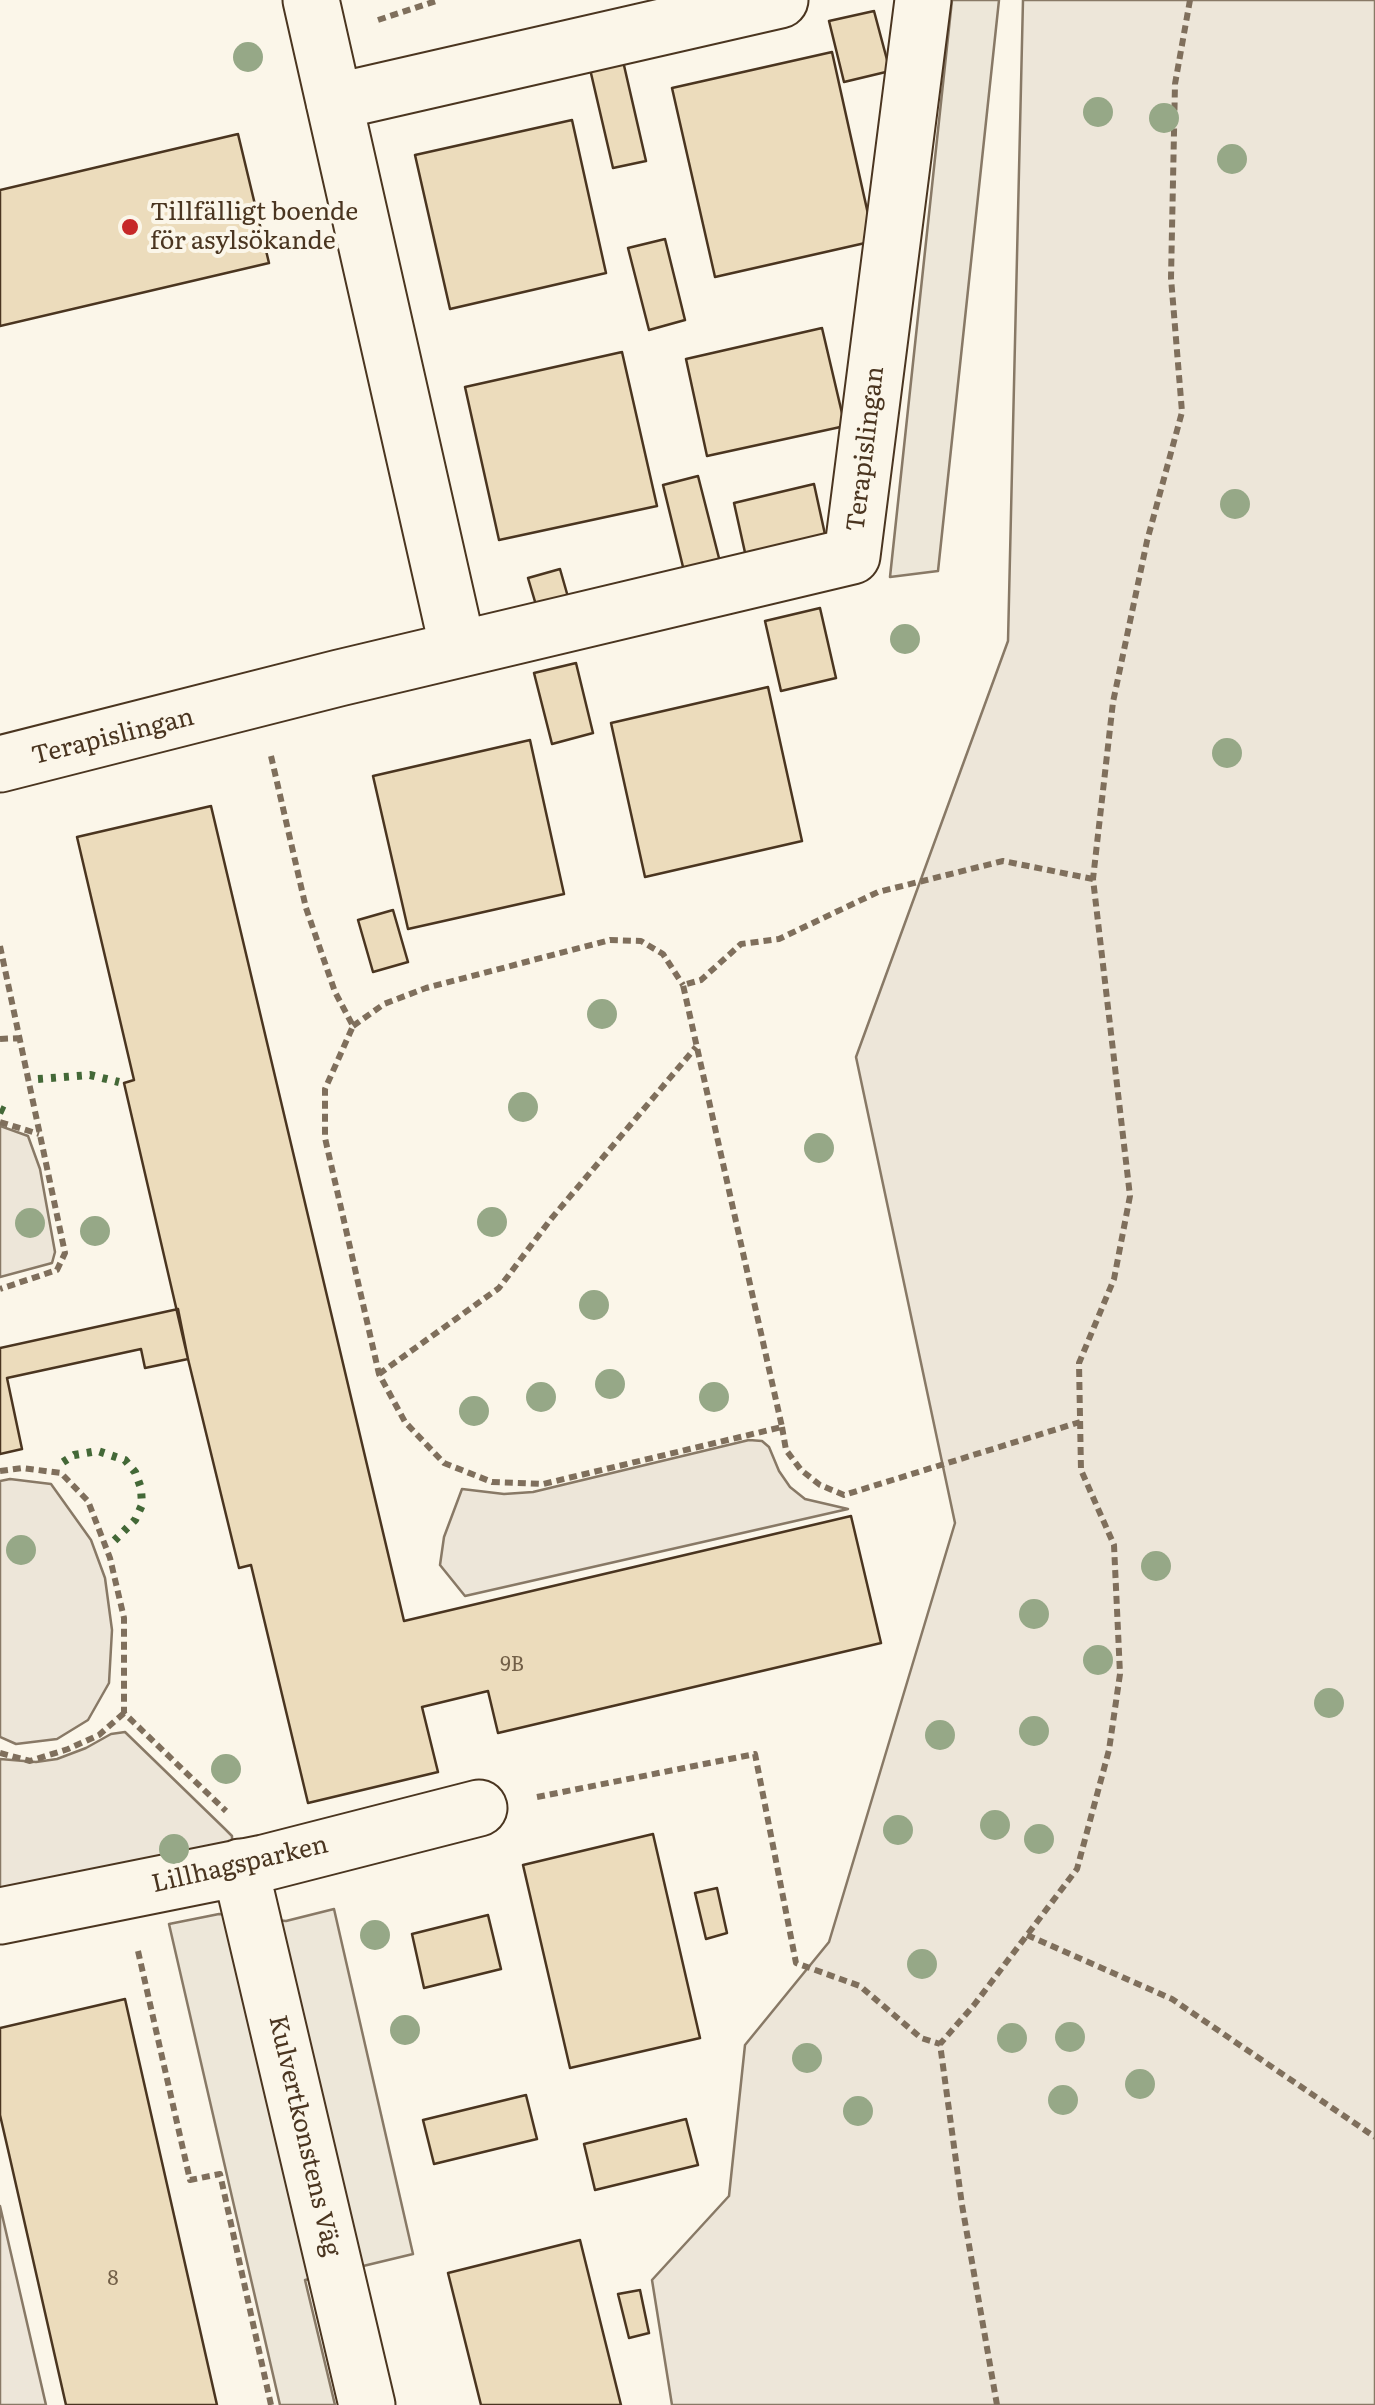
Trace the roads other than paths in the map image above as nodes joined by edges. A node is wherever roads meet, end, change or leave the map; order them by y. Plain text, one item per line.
1 (311, 0) edge
2 (780, 0) edge
3 (923, 0) edge
4 (334, 102) junction
5 (458, 650) junction
6 (0, 764) edge
7 (478, 1808) road end
8 (252, 1865) junction
9 (0, 1916) edge
10 (367, 2405) edge

1 - 4 street
2 - 4 street
3 - 5 street, Terapislingan
4 - 5 street
5 - 6 street, Terapislingan
7 - 8 street, Lillhagsparken
8 - 9 street, Lillhagsparken
8 - 10 street, Kulvertkonstens Väg

